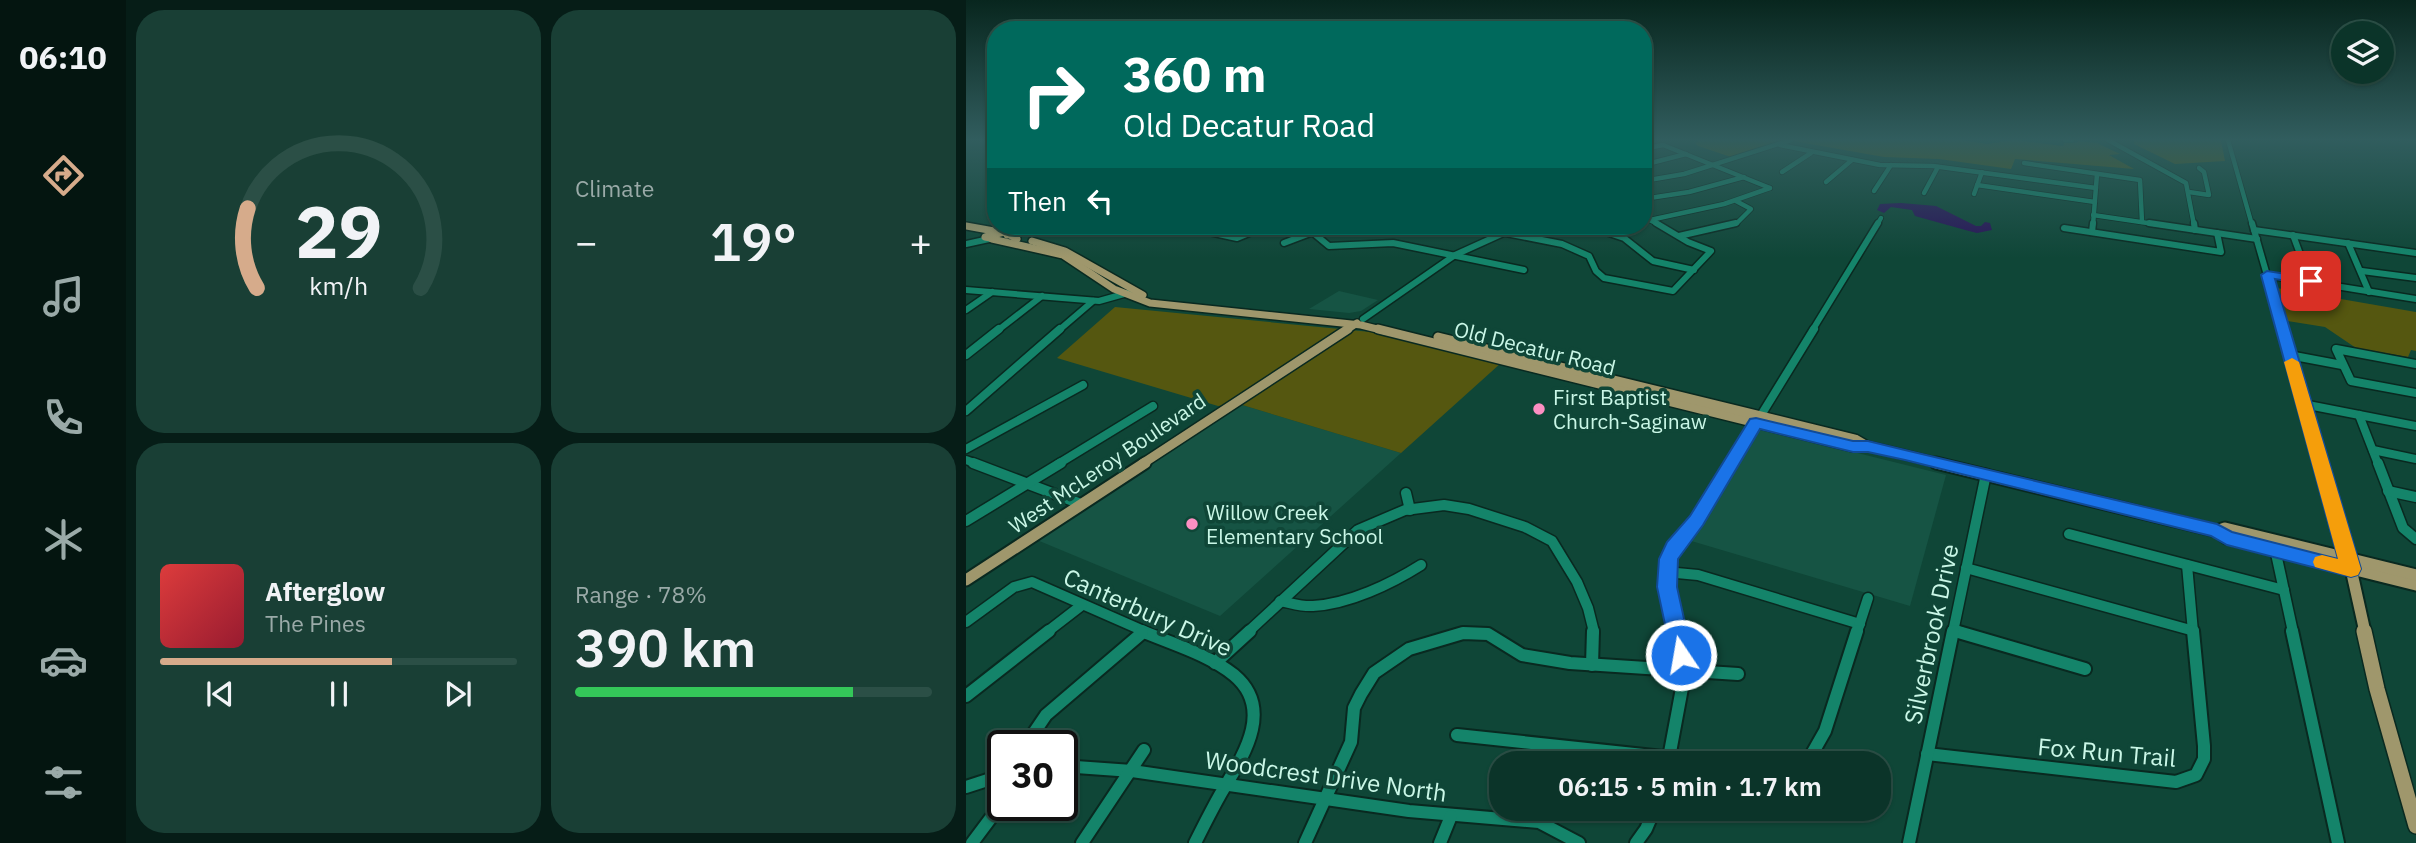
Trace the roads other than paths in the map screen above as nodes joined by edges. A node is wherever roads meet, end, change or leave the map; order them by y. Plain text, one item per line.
1 (1735, 179) edge
2 (1750, 179) edge
3 (1829, 179) edge
4 (1882, 179) edge
5 (1932, 179) edge
6 (1979, 179) edge
7 (2034, 179) edge
8 (2097, 179) edge
9 (2135, 179) edge
10 (2181, 179) edge
11 (2206, 179) edge
12 (2239, 179) edge
13 (1826, 182) dead end
14 (1977, 186) junction
15 (2096, 188) junction
16 (1874, 191) dead end
17 (2189, 192) junction
18 (1924, 194) dead end
19 (1974, 194) dead end
20 (1652, 198) edge
21 (1736, 201) junction
22 (2095, 202) junction
23 (2093, 215) junction
24 (1652, 217) edge
25 (1881, 218) dead end
26 (1652, 221) edge
27 (2142, 222) junction
28 (966, 228) edge
29 (2064, 228) dead end
30 (2195, 230) junction
31 (2254, 230) junction
32 (987, 231) edge
33 (2092, 232) junction
34 (2217, 233) junction
35 (1002, 235) edge
36 (1010, 235) edge
37 (1305, 235) edge
38 (1316, 235) edge
39 (1500, 235) edge
40 (1515, 235) edge
41 (1615, 235) edge
42 (2293, 235) junction
43 (1679, 236) junction
44 (988, 238) junction
45 (2257, 239) junction
46 (1284, 243) dead end
47 (2348, 243) junction
48 (2402, 243) dead end
49 (966, 244) edge
50 (2407, 251) junction
51 (2416, 253) edge
52 (1076, 254) junction
53 (1455, 255) junction
54 (1066, 257) junction
55 (1524, 270) dead end
56 (1694, 270) junction
57 (2362, 271) junction
58 (2267, 275) junction
59 (2416, 278) edge
60 (2311, 281) junction
61 (966, 290) edge
62 (992, 292) junction
63 (2369, 292) junction
64 (1129, 293) junction
65 (1042, 296) junction
66 (2416, 299) edge
67 (1093, 301) junction
68 (966, 310) edge
69 (1246, 311) junction
70 (1327, 320) junction
71 (1356, 321) junction
72 (1332, 333) junction
73 (966, 355) edge
74 (2290, 355) junction
75 (2416, 364) edge
76 (2342, 365) junction
77 (1270, 378) junction
78 (1083, 385) dead end
79 (2416, 393) edge
80 (2303, 404) junction
81 (1153, 406) dead end
82 (966, 411) edge
83 (2359, 415) junction
84 (1758, 419) junction
85 (2416, 426) edge
86 (966, 449) edge
87 (2373, 450) junction
88 (2416, 459) edge
89 (966, 460) edge
90 (1986, 474) junction
91 (1026, 484) junction
92 (2388, 491) junction
93 (1406, 493) dead end
94 (2416, 497) edge
95 (1080, 504) junction
96 (1410, 510) junction
97 (966, 521) edge
98 (2217, 531) junction
99 (2069, 534) dead end
100 (2412, 538) edge
101 (2275, 550) junction
102 (2349, 564) junction
103 (1421, 565) dead end
104 (2187, 565) junction
105 (1966, 568) junction
106 (1666, 572) junction
107 (2416, 575) edge
108 (966, 580) edge
109 (2416, 586) edge
110 (2284, 590) junction
111 (1868, 598) dead end
112 (1280, 601) junction
113 (1082, 605) junction
114 (966, 622) edge
115 (1860, 624) junction
116 (1953, 630) junction
117 (2194, 631) junction
118 (1142, 632) junction
119 (1215, 663) junction
120 (1591, 665) junction
121 (2085, 669) dead end
122 (1685, 672) junction
123 (1738, 674) dead end
124 (966, 696) edge
125 (1036, 730) edge
126 (1457, 735) dead end
127 (1144, 750) dead end
128 (1592, 751) edge
129 (1670, 751) edge
130 (1814, 751) edge
131 (1927, 754) junction
132 (1078, 766) edge
133 (1132, 771) junction
134 (987, 780) edge
135 (1226, 786) junction
136 (966, 787) edge
137 (1324, 799) junction
138 (1451, 816) junction
139 (988, 821) edge
140 (1650, 821) edge
141 (2416, 826) edge
142 (972, 843) edge
143 (1082, 843) edge
144 (1195, 843) edge
145 (1305, 843) edge
146 (1440, 843) edge
147 (1579, 843) edge
148 (1636, 843) edge
149 (1909, 843) edge
150 (2338, 843) edge

1 - 20 street
2 - 21 street
3 - 13 street
4 - 16 street
5 - 18 street
6 - 14 street
7 - 15 street
8 - 15 street
9 - 27 street
10 - 17 street
11 - 17 street
12 - 31 street
14 - 19 street
14 - 22 street
15 - 22 street
17 - 30 street
21 - 24 street
21 - 43 street
22 - 23 street
23 - 27 street
23 - 33 street
25 - 84 street
26 - 43 street
27 - 30 street
28 - 32 main road
28 - 44 main road
29 - 33 street
30 - 34 street
31 - 42 street
31 - 45 street
33 - 34 street
34 - 45 street
35 - 44 main road
36 - 52 main road
37 - 46 street
38 - 53 street
39 - 53 street
40 - 56 street
41 - 56 street
42 - 47 street
42 - 60 street
43 - 56 street
44 - 49 street
44 - 54 main road
45 - 58 street
47 - 50 street
47 - 57 street
48 - 50 street
50 - 51 street
52 - 54 main road
52 - 64 main road
53 - 55 street
53 - 71 street
54 - 64 main road
57 - 59 street
57 - 63 street
58 - 60 street
58 - 74 street
60 - 63 street
61 - 62 street
62 - 65 street
62 - 68 street
63 - 66 street
64 - 67 street
64 - 69 main road
65 - 67 street
65 - 73 street
67 - 82 street
69 - 70 main road
69 - 71 main road
70 - 71 main road
70 - 72 main road
71 - 72 main road, West McLeroy Boulevard
71 - 77 main road, West McLeroy Boulevard
71 - 84 main road, Old Decatur Road
72 - 77 main road, West McLeroy Boulevard
74 - 76 street
74 - 80 street
75 - 76 street
76 - 79 street
77 - 95 main road, West McLeroy Boulevard
78 - 86 street
80 - 83 street
80 - 102 street
81 - 91 street
83 - 85 street
83 - 87 street
84 - 90 main road, Old Decatur Road
84 - 106 street
87 - 88 street
87 - 92 street
89 - 91 street
90 - 98 main road, Old Decatur Road
90 - 105 street, Silverbrook Drive
91 - 95 street
91 - 97 street
92 - 94 street
92 - 100 street
93 - 96 street
95 - 108 main road, West McLeroy Boulevard
96 - 112 street
96 - 120 street
98 - 101 main road, Old Decatur Road
98 - 102 main road, Old Decatur Road
99 - 104 street
101 - 102 main road, Old Decatur Road
101 - 110 street
102 - 107 main road, Old Decatur Road
102 - 109 main road, Old Decatur Road
102 - 141 main road
103 - 112 street
104 - 110 street
104 - 117 street, Fox Run Trail
105 - 116 street, Silverbrook Drive
105 - 117 street
106 - 115 street
106 - 122 street
110 - 150 street
111 - 115 street
112 - 119 street
113 - 114 street, Canterbury Drive
113 - 118 street, Canterbury Drive
113 - 124 street
115 - 130 street
116 - 121 street
116 - 131 street, Silverbrook Drive
117 - 131 street, Fox Run Trail
118 - 119 street, Canterbury Drive
118 - 125 street
119 - 135 street, Canterbury Drive
120 - 122 street
120 - 137 street
122 - 123 street
122 - 129 street
126 - 128 street
127 - 133 street
131 - 149 street, Silverbrook Drive
132 - 133 street, Woodcrest Drive North
133 - 135 street, Woodcrest Drive North
133 - 143 street
134 - 136 street
135 - 137 street, Woodcrest Drive North
135 - 144 street, Canterbury Drive
137 - 138 street, Woodcrest Drive North
137 - 145 street
138 - 146 street
138 - 147 street, Woodcrest Drive North
139 - 142 street
140 - 148 street

